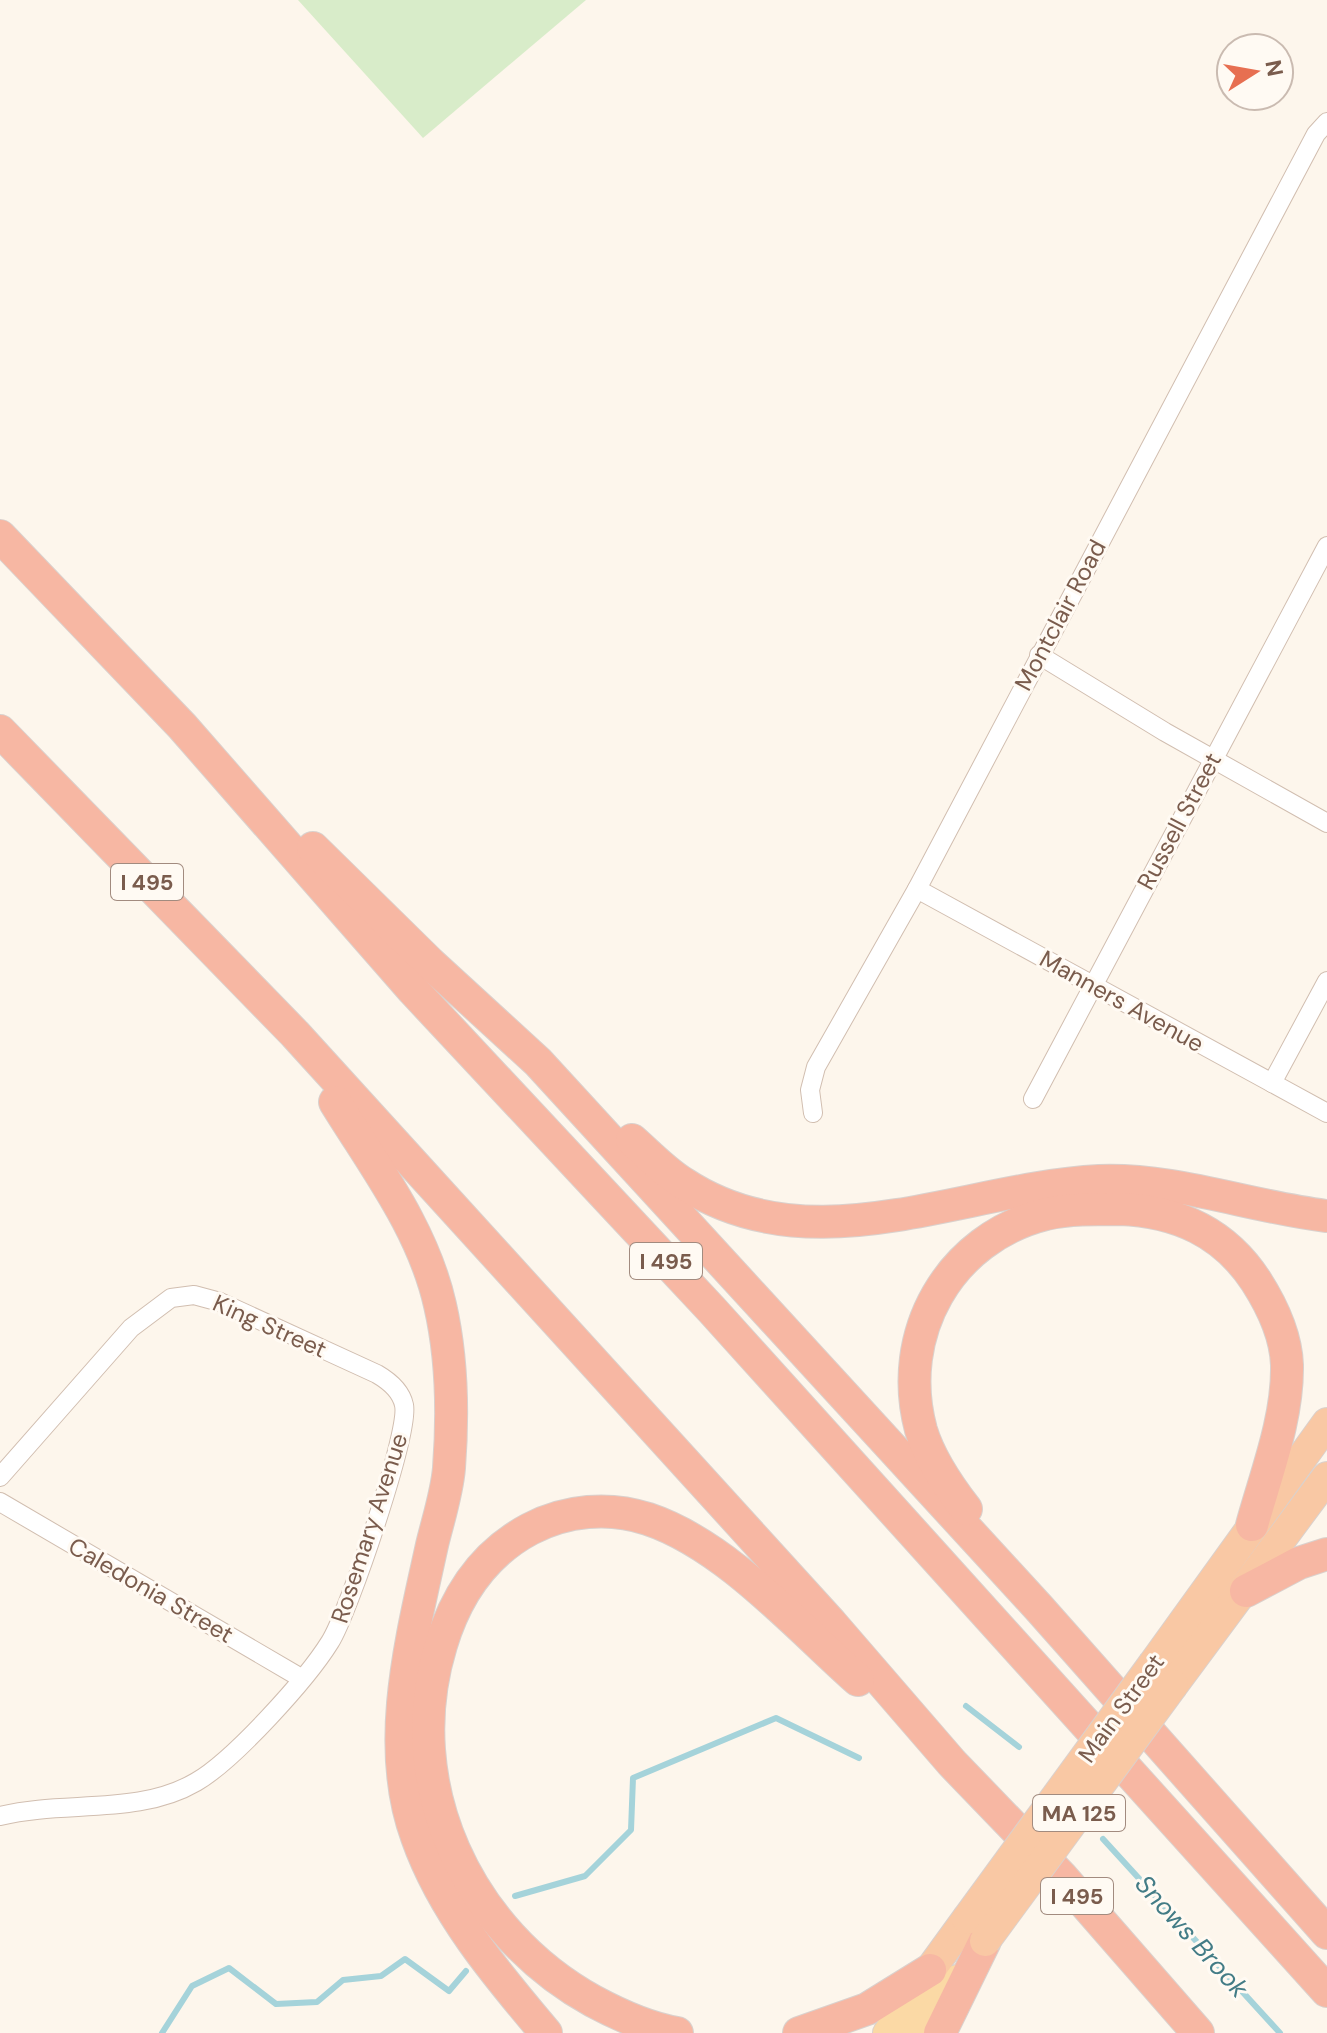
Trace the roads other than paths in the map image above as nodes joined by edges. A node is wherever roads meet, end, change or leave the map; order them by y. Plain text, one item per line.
1 (1327, 122) edge
2 (0, 536) edge
3 (1327, 546) edge
4 (1039, 655) junction
5 (182, 726) junction
6 (0, 731) edge
7 (1212, 758) junction
8 (1327, 823) edge
9 (917, 889) junction
10 (1327, 981) edge
11 (1093, 985) junction
12 (295, 1034) junction
13 (538, 1062) junction
14 (1272, 1083) junction
15 (1033, 1099) dead end
16 (813, 1113) dead end
17 (1327, 1113) edge
18 (1327, 1216) edge
19 (403, 1402) joint
20 (1327, 1423) edge
21 (0, 1477) edge
22 (1327, 1477) edge
23 (0, 1502) edge
24 (1252, 1525) junction
25 (1327, 1554) edge
26 (1246, 1591) junction
27 (1039, 1608) junction
28 (1164, 1674) junction
29 (301, 1678) junction
30 (952, 1763) junction
31 (0, 1816) edge
32 (1235, 1827) junction
33 (1327, 1901) edge
34 (976, 1930) junction
35 (1327, 1933) edge
36 (930, 1970) junction
37 (1327, 1991) edge
38 (546, 2033) edge
39 (677, 2033) edge
40 (799, 2033) edge
41 (887, 2033) edge
42 (917, 2033) edge
43 (940, 2033) edge
44 (1198, 2033) edge

1 - 4 street, Montclair Road
2 - 5 highway, I 495
3 - 7 street, Russell Street
4 - 7 street
4 - 9 street, Montclair Road
5 - 13 highway
5 - 37 highway, I 495
6 - 12 highway, I 495
7 - 8 street
7 - 11 street, Russell Street
9 - 11 street, Manners Avenue
9 - 16 street, Montclair Road
10 - 14 street
11 - 14 street, Manners Avenue
11 - 15 street, Russell Street
12 - 30 highway, I 495
12 - 38 highway
13 - 18 highway
13 - 27 highway
14 - 17 street, Manners Avenue
19 - 21 street, King Street
19 - 29 street, Rosemary Avenue
20 - 24 highway, Main Street / MA 125
22 - 26 highway, Main Street / MA 125
23 - 29 street, Caledonia Street
24 - 27 highway
24 - 28 highway, Main Street / MA 125
25 - 26 highway
26 - 28 highway, Main Street / MA 125
27 - 32 highway
28 - 34 highway, Main Street / MA 125, bridge
29 - 31 street, Rosemary Avenue
30 - 39 highway
30 - 44 highway, I 495
32 - 33 highway
32 - 35 highway
34 - 36 highway, Main Street / MA 125
34 - 42 main road, Main Street / MA 125
34 - 43 highway
36 - 40 highway
36 - 41 main road, Main Street / MA 125

